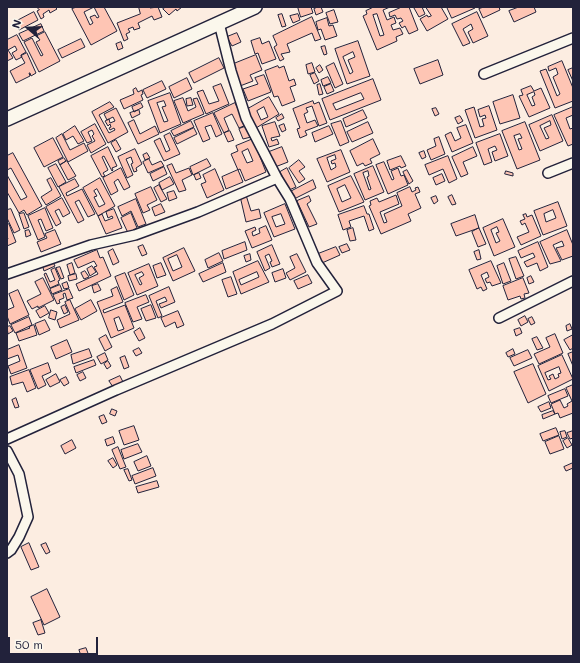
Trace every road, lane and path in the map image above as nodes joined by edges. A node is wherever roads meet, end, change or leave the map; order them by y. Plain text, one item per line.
1 (255, 7) edge
2 (219, 23) junction
3 (573, 38) edge
4 (484, 74) dead end
5 (7, 119) edge
6 (573, 162) edge
7 (548, 173) dead end
8 (277, 178) junction
9 (7, 274) edge
10 (573, 281) edge
11 (499, 318) dead end
12 (7, 439) edge
13 (7, 451) edge
14 (7, 552) edge

1 - 2 street
2 - 5 street
2 - 8 street
3 - 4 street
6 - 7 street
8 - 9 street
8 - 12 street
10 - 11 street
13 - 14 street

